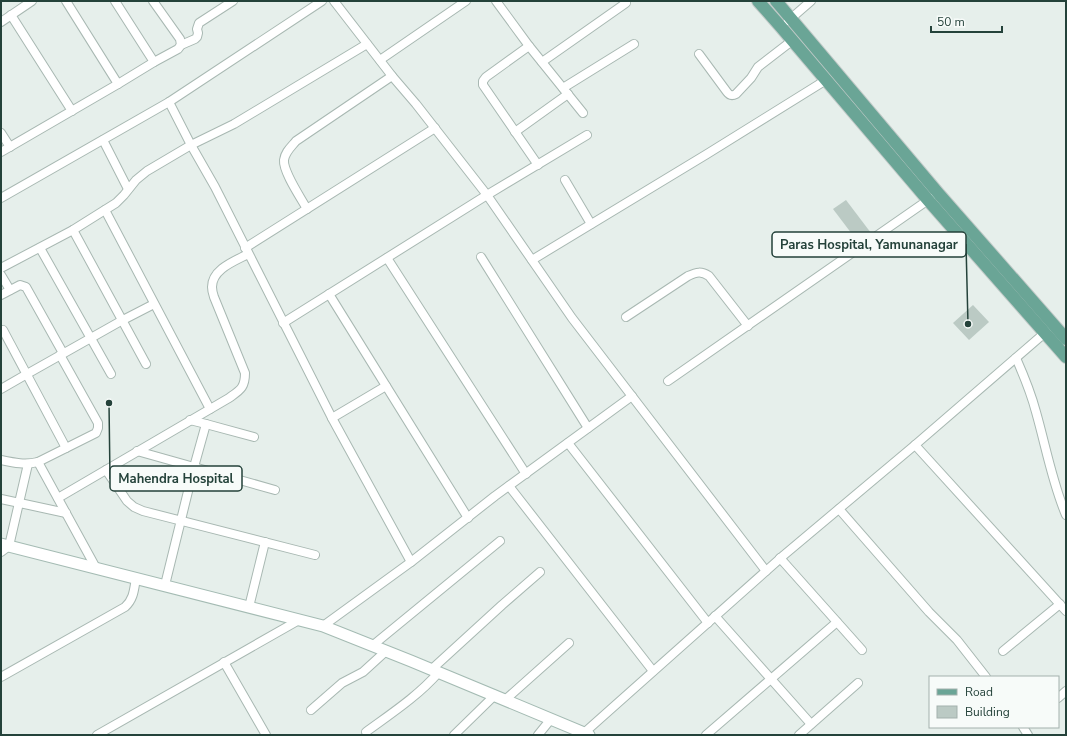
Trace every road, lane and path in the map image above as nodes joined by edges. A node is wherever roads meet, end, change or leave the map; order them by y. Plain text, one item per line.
1 (32, 1) edge
2 (66, 1) edge
3 (115, 1) edge
4 (153, 1) edge
5 (233, 1) edge
6 (322, 1) edge
7 (334, 1) edge
8 (466, 1) edge
9 (496, 1) edge
10 (758, 1) edge
11 (776, 1) edge
12 (811, 1) edge
13 (626, 4) dead end
14 (11, 15) junction
15 (791, 19) junction
16 (1, 22) edge
17 (782, 27) junction
18 (793, 40) junction
19 (367, 44) junction
20 (634, 44) dead end
21 (181, 45) junction
22 (529, 46) junction
23 (699, 54) dead end
24 (380, 60) junction
25 (154, 62) junction
26 (542, 62) junction
27 (392, 76) junction
28 (826, 80) junction
29 (118, 84) junction
30 (566, 91) junction
31 (168, 102) junction
32 (72, 111) junction
33 (583, 113) dead end
34 (435, 128) junction
35 (515, 132) junction
36 (1, 133) edge
37 (587, 135) dead end
38 (103, 140) junction
39 (191, 145) junction
40 (10, 147) junction
41 (1, 152) edge
42 (538, 165) junction
43 (565, 180) dead end
44 (128, 189) junction
45 (938, 193) junction
46 (487, 195) junction
47 (1, 198) edge
48 (928, 200) junction
49 (307, 209) junction
50 (104, 210) junction
51 (591, 224) junction
52 (73, 230) junction
53 (40, 248) junction
54 (247, 251) junction
55 (481, 257) dead end
56 (387, 258) junction
57 (532, 260) junction
58 (1, 268) edge
59 (1, 275) edge
60 (10, 290) junction
61 (329, 294) junction
62 (1, 295) edge
63 (154, 304) junction
64 (626, 317) dead end
65 (121, 321) junction
66 (283, 323) junction
67 (748, 326) junction
68 (1050, 329) junction
69 (3, 330) dead end
70 (91, 338) junction
71 (1066, 339) edge
72 (62, 354) junction
73 (1066, 357) edge
74 (1016, 358) junction
75 (146, 364) dead end
76 (27, 374) junction
77 (111, 374) dead end
78 (668, 381) dead end
79 (386, 386) junction
80 (1, 389) edge
81 (632, 396) junction
82 (210, 409) junction
83 (332, 418) junction
84 (190, 420) junction
85 (206, 424) junction
86 (588, 428) junction
87 (254, 437) dead end
88 (568, 443) junction
89 (915, 445) junction
90 (66, 448) junction
91 (137, 452) junction
92 (1, 460) edge
93 (38, 462) junction
94 (28, 464) junction
95 (194, 467) junction
96 (106, 470) junction
97 (526, 474) junction
98 (509, 486) junction
99 (275, 490) dead end
100 (58, 498) junction
101 (1, 499) edge
102 (20, 503) junction
103 (839, 509) junction
104 (66, 513) junction
105 (1066, 515) edge
106 (468, 518) junction
107 (181, 520) junction
108 (500, 541) dead end
109 (265, 542) junction
110 (4, 547) edge
111 (315, 555) dead end
112 (780, 558) junction
113 (411, 562) junction
114 (96, 568) junction
115 (540, 572) dead end
116 (766, 572) junction
117 (136, 578) junction
118 (165, 585) junction
119 (1060, 604) junction
120 (249, 607) junction
121 (1066, 611) edge
122 (715, 616) junction
123 (299, 620) junction
124 (837, 622) junction
125 (708, 623) junction
126 (323, 626) junction
127 (569, 643) dead end
128 (372, 646) junction
129 (862, 650) dead end
130 (386, 651) junction
131 (1003, 651) dead end
132 (224, 662) junction
133 (436, 671) junction
134 (653, 671) junction
135 (985, 676) edge
136 (1, 677) edge
137 (771, 679) junction
138 (858, 683) dead end
139 (500, 698) junction
140 (311, 710) dead end
141 (551, 719) junction
142 (811, 724) junction
143 (366, 732) dead end
144 (586, 734) edge
145 (97, 735) edge
146 (266, 735) edge
147 (454, 735) edge
148 (538, 735) edge
149 (706, 735) edge
150 (799, 735) edge

1 - 14 street
2 - 29 street
3 - 25 street
4 - 21 street
5 - 21 street
6 - 31 street
7 - 19 street
8 - 24 street
9 - 22 street
10 - 17 main road
11 - 15 main road
12 - 15 street
13 - 26 street
14 - 16 street
14 - 32 street
15 - 17 street
15 - 45 main road
17 - 18 main road
18 - 23 street
18 - 28 main road
19 - 24 street
19 - 39 street
20 - 30 street
21 - 25 street
22 - 26 street
22 - 35 street
24 - 27 street
25 - 29 street
26 - 30 street
27 - 34 street
27 - 49 street
28 - 48 main road
28 - 51 street
29 - 32 street
30 - 33 street
30 - 35 street
31 - 38 street
31 - 39 street
32 - 40 street
34 - 46 street
34 - 49 street
35 - 42 street
36 - 40 street
37 - 42 street
38 - 44 street
38 - 47 street
39 - 44 street
39 - 54 street
40 - 41 street
42 - 46 street
43 - 51 street
44 - 50 street
45 - 48 street
45 - 68 main road
46 - 56 street
46 - 57 street
48 - 67 street
48 - 68 main road
49 - 54 street
50 - 52 street
50 - 63 street
51 - 57 street
52 - 53 street
52 - 65 street
53 - 58 street
53 - 70 street
54 - 66 street
54 - 82 street
55 - 86 street
56 - 61 street
56 - 97 street
57 - 81 street
59 - 60 street
60 - 62 street
60 - 72 street
61 - 66 street
61 - 79 street
63 - 65 street
63 - 82 street
64 - 67 street
65 - 70 street
65 - 75 street
66 - 83 street
67 - 78 street
68 - 71 main road
68 - 73 main road
68 - 74 street
69 - 76 street
70 - 72 street
70 - 77 street
72 - 76 street
72 - 90 street
74 - 89 street
74 - 105 street
76 - 80 street
76 - 90 street
79 - 83 street
79 - 106 street
81 - 86 street
81 - 116 street
82 - 84 street
83 - 113 street
84 - 85 street
84 - 91 street
85 - 87 street
85 - 95 street
86 - 88 street
88 - 97 street
88 - 125 street
89 - 103 street
89 - 119 street
90 - 93 street
91 - 95 street
91 - 96 street
92 - 94 street
93 - 94 street
93 - 100 street
94 - 102 street
95 - 99 street
95 - 107 street
96 - 100 street
96 - 107 street
97 - 98 street
98 - 106 street
98 - 134 street
100 - 104 street
101 - 102 street
102 - 104 street
102 - 110 street
103 - 112 street
103 - 135 street
104 - 114 street
106 - 113 street
107 - 109 street
107 - 118 street
108 - 128 street
109 - 111 street
109 - 120 street
110 - 114 street
112 - 116 street
112 - 124 street
113 - 126 street
114 - 117 street
115 - 133 street
116 - 122 street
117 - 118 street
117 - 136 street
118 - 120 street
119 - 121 street
119 - 131 street
120 - 123 street
122 - 125 street
122 - 137 street
123 - 126 street
123 - 132 street
124 - 129 street
124 - 137 street
125 - 134 street
126 - 128 street
127 - 139 street
128 - 130 street
130 - 133 street
130 - 140 street
132 - 145 street
132 - 146 street
133 - 139 street
133 - 143 street
134 - 144 street
137 - 142 street
137 - 149 street
138 - 142 street
139 - 141 street
139 - 147 street
141 - 144 street
141 - 148 street
142 - 150 street

